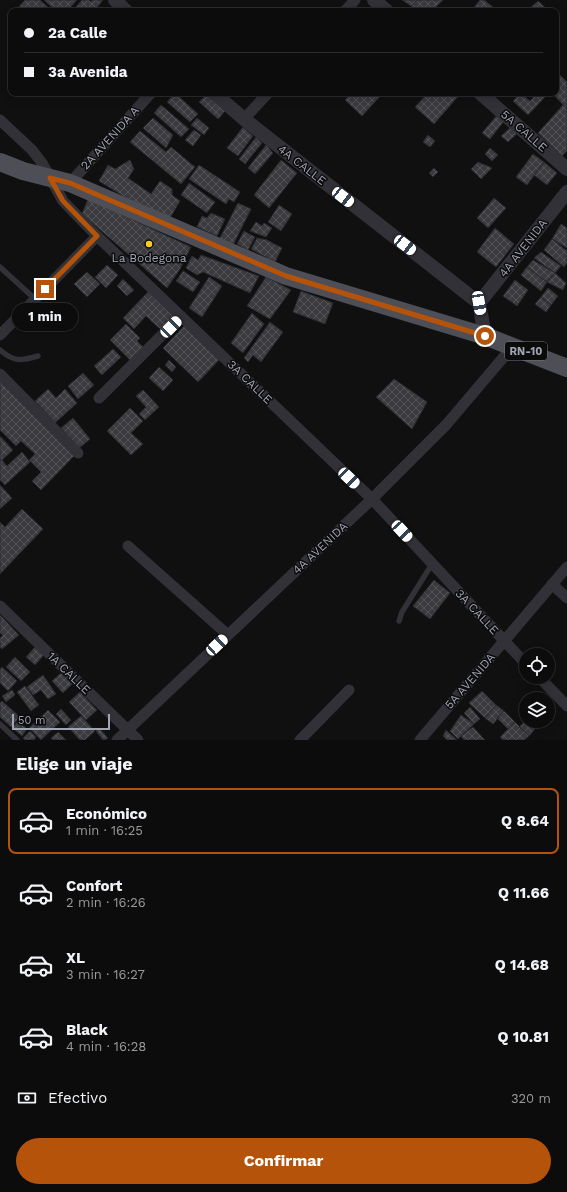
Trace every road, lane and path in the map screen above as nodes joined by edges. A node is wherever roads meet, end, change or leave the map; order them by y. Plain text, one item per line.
1 (355, 0) edge
2 (374, 0) edge
3 (348, 8) edge
4 (383, 8) edge
5 (148, 96) edge
6 (217, 96) edge
7 (265, 96) edge
8 (483, 96) edge
9 (244, 119) junction
10 (0, 120) edge
11 (0, 162) edge
12 (567, 169) edge
13 (50, 178) junction
14 (70, 183) junction
15 (567, 192) edge
16 (97, 236) junction
17 (0, 267) edge
18 (35, 299) junction
19 (479, 303) junction
20 (181, 316) junction
21 (0, 335) edge
22 (485, 336) junction
23 (513, 346) junction
24 (0, 350) edge
25 (38, 356) dead end
26 (567, 368) edge
27 (0, 374) edge
28 (99, 398) dead end
29 (78, 453) dead end
30 (372, 499) junction
31 (128, 546) dead end
32 (432, 564) junction
33 (567, 567) edge
34 (552, 584) junction
35 (567, 598) edge
36 (0, 606) edge
37 (399, 621) dead end
38 (228, 635) junction
39 (504, 641) junction
40 (519, 657) edge
41 (546, 684) edge
42 (349, 690) dead end
43 (567, 706) edge
44 (0, 724) edge
45 (128, 730) junction
46 (17, 740) edge
47 (117, 740) edge
48 (138, 740) edge
49 (300, 740) edge
50 (420, 740) edge

1 - 3 street
2 - 4 street
5 - 14 street, 2A AVENIDA A
6 - 9 street, 4A CALLE
7 - 9 street
8 - 12 street, 5A CALLE
9 - 19 street, 4A CALLE
10 - 13 street, 3A CALLE
11 - 13 main road
13 - 14 main road
13 - 16 street, 3A CALLE
14 - 22 main road
15 - 19 street, 4A AVENIDA
16 - 18 street
16 - 20 street, 3A CALLE
17 - 18 lane
18 - 21 street
19 - 22 street
20 - 28 street
20 - 30 street, 3A CALLE
22 - 23 main road, RN-10
23 - 26 main road, RN-10
23 - 30 street, 4A AVENIDA
24 - 25 lane
27 - 29 street
30 - 32 street, 3A CALLE
30 - 38 street, 4A AVENIDA
31 - 38 street
32 - 37 lane
32 - 39 street, 3A CALLE
33 - 34 street, 5A AVENIDA
34 - 35 street
34 - 39 street, 5A AVENIDA
36 - 45 street, 1A CALLE
38 - 45 street, 4A AVENIDA
39 - 40 street, 3A CALLE
39 - 50 street, 5A AVENIDA
41 - 43 street
42 - 49 street
44 - 46 lane
45 - 47 street, 4A AVENIDA
45 - 48 street, 1A CALLE

